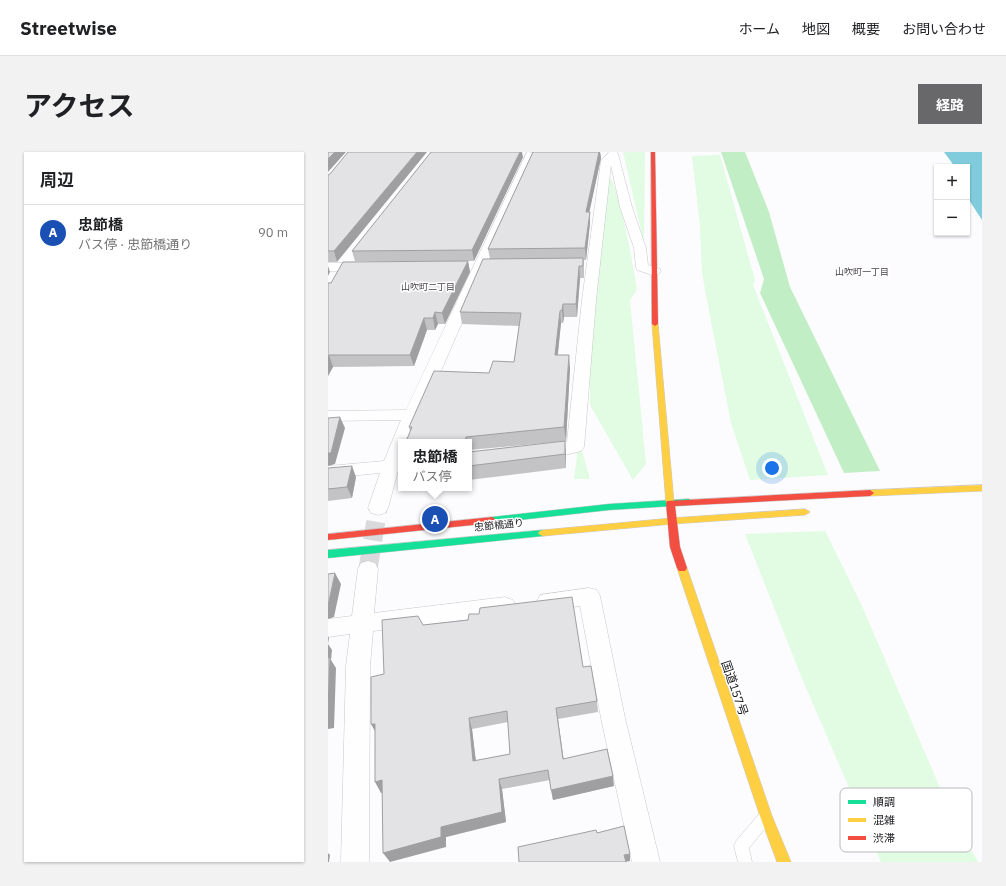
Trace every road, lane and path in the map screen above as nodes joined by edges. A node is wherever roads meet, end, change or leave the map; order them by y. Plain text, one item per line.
1 (653, 152) edge
2 (531, 153) edge
3 (613, 153) edge
4 (596, 154) edge
5 (352, 255) edge
6 (380, 266) edge
7 (328, 267) edge
8 (342, 267) junction
9 (655, 272) junction
10 (335, 278) edge
11 (412, 415) junction
12 (328, 416) edge
13 (404, 439) edge
14 (522, 453) edge
15 (396, 466) edge
16 (328, 472) edge
17 (982, 488) edge
18 (670, 503) junction
19 (378, 508) tunnel mouth
20 (818, 511) dead end
21 (672, 520) junction
22 (328, 537) edge
23 (328, 554) edge
24 (368, 569) tunnel mouth
25 (361, 624) junction
26 (328, 628) edge
27 (766, 816) junction
28 (355, 862) edge
29 (646, 862) edge
30 (745, 862) edge
31 (784, 862) edge

1 - 9 main road, 国道157号
2 - 11 street
3 - 4 street
3 - 9 street
3 - 14 street
5 - 8 street
6 - 8 street
7 - 8 street
8 - 10 street
9 - 18 main road, 国道157号
11 - 12 street
11 - 13 street
15 - 16 street
15 - 19 street
17 - 18 main road, 忠節橋通り
18 - 21 main road, 国道157号
18 - 22 main road, 忠節橋通り
20 - 21 main road
21 - 23 main road, 忠節橋通り
21 - 27 main road, 国道157号
24 - 25 street
25 - 26 street
25 - 28 street
25 - 29 street
27 - 30 lane
27 - 31 main road, 国道157号

